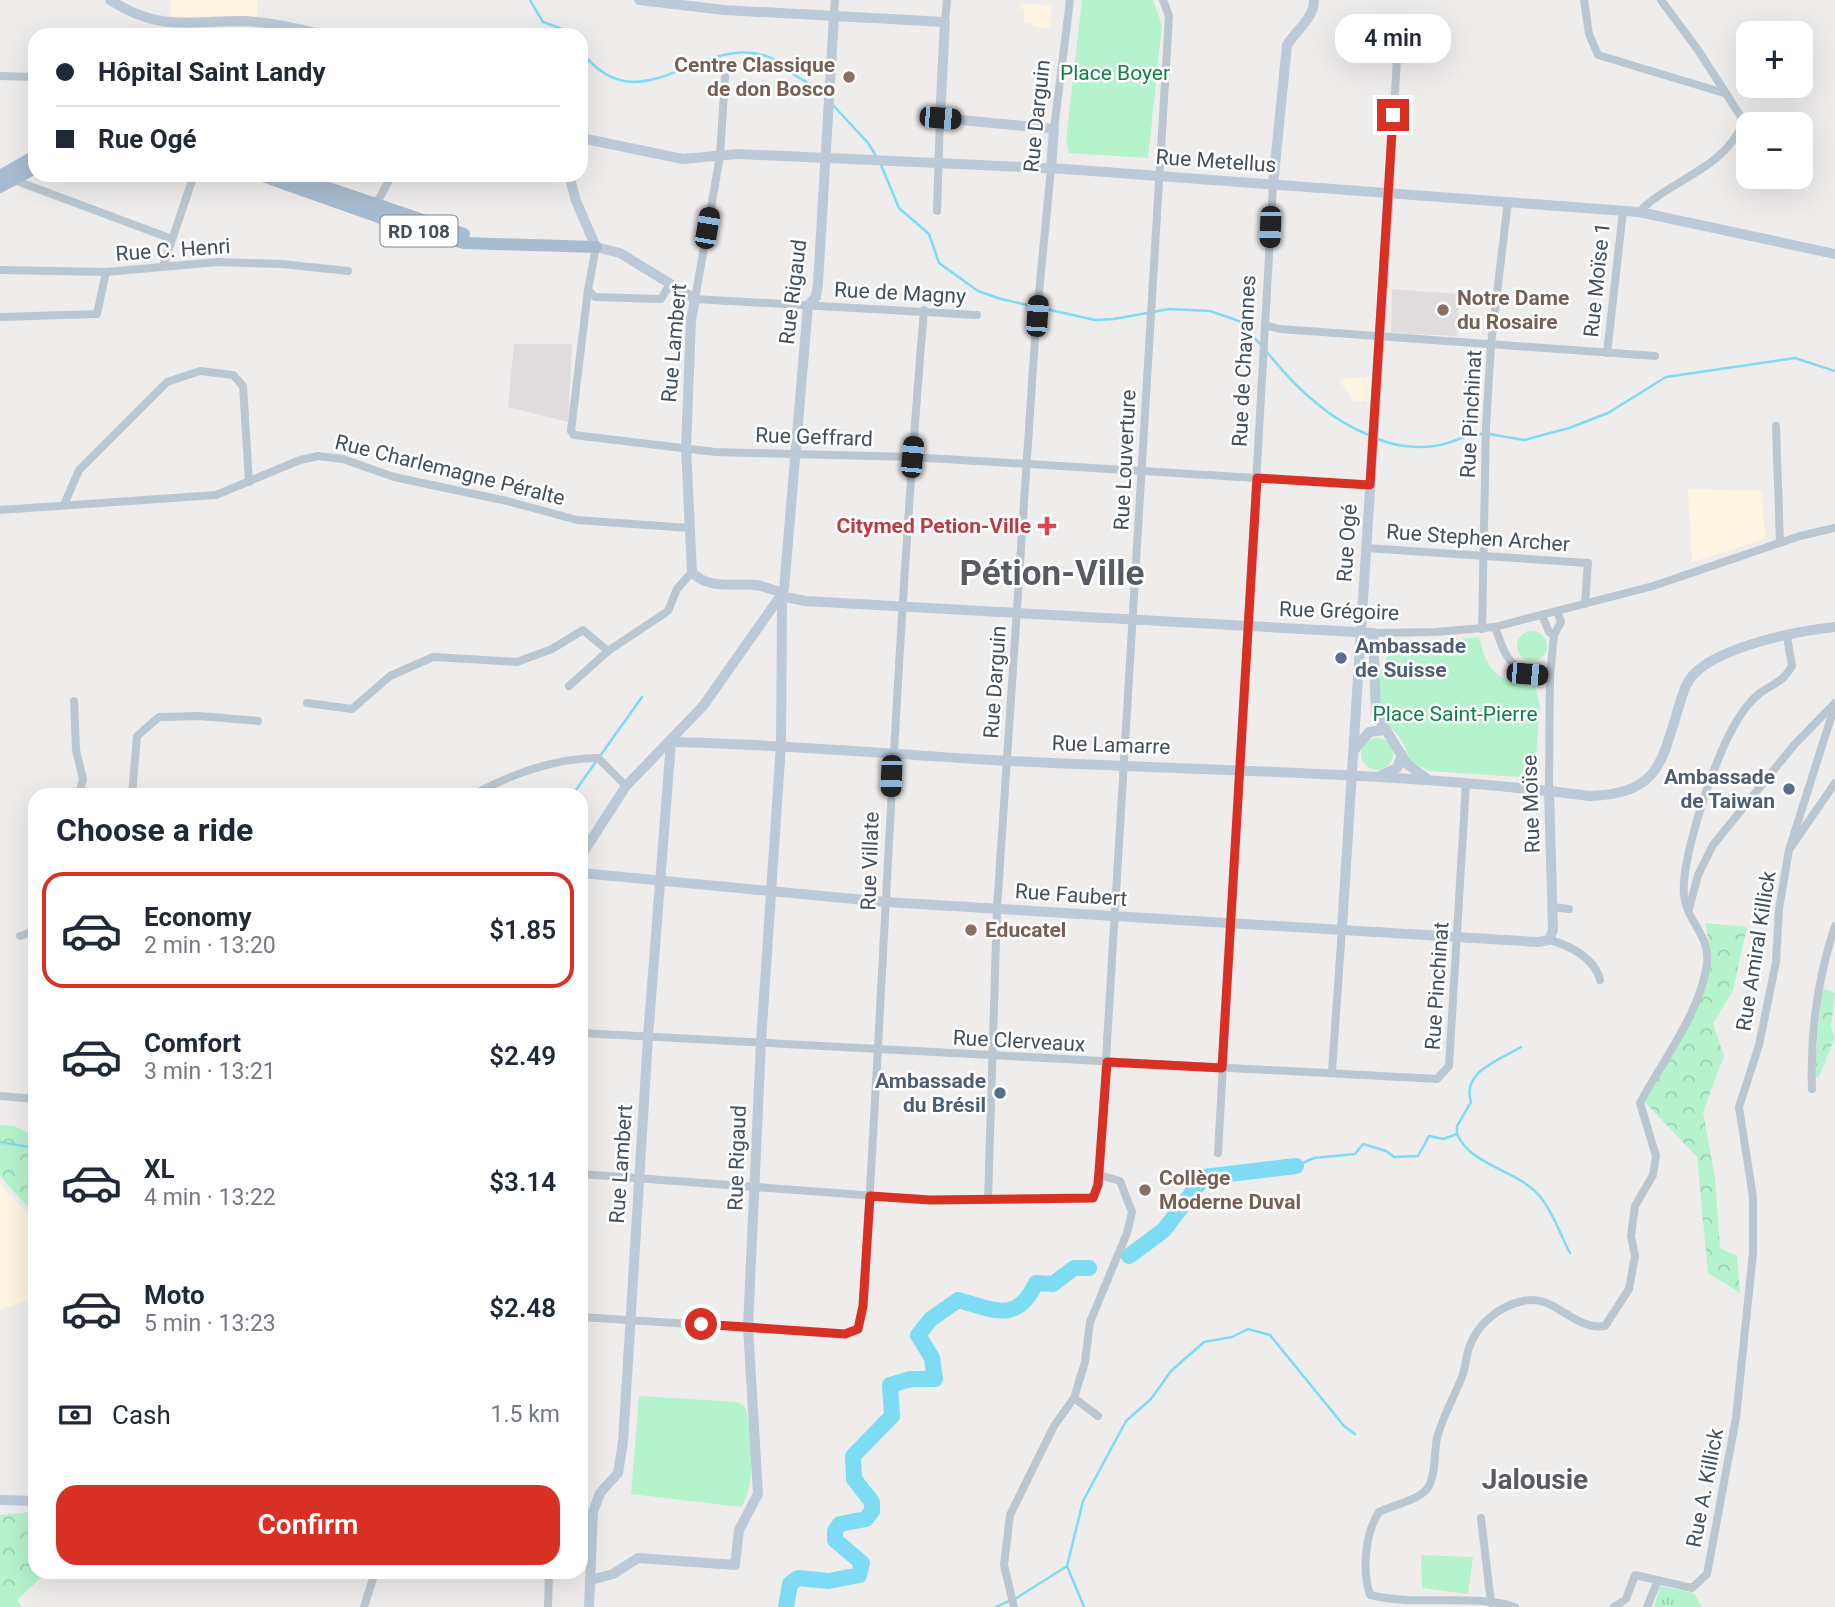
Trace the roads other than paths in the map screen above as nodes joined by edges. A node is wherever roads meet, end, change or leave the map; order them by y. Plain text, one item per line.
1 (110, 0) edge
2 (835, 0) edge
3 (947, 0) edge
4 (1070, 0) edge
5 (1314, 0) edge
6 (1584, 0) edge
7 (1661, 0) edge
8 (642, 1) edge
9 (1165, 2) edge
10 (724, 5) edge
11 (834, 16) junction
12 (945, 22) junction
13 (285, 28) edge
14 (1397, 59) dead end
15 (0, 76) edge
16 (28, 77) edge
17 (726, 77) dead end
18 (1724, 93) junction
19 (940, 118) junction
20 (1054, 129) junction
21 (588, 140) edge
22 (720, 156) junction
23 (825, 158) junction
24 (28, 160) edge
25 (938, 163) junction
26 (1051, 169) junction
27 (28, 172) edge
28 (1157, 175) junction
29 (0, 176) edge
30 (14, 180) junction
31 (192, 182) edge
32 (302, 182) edge
33 (388, 182) edge
34 (571, 182) edge
35 (1273, 184) junction
36 (0, 187) edge
37 (1389, 192) junction
38 (1508, 201) junction
39 (374, 209) junction
40 (937, 211) dead end
41 (1623, 211) junction
42 (1639, 212) junction
43 (172, 239) junction
44 (591, 246) junction
45 (1835, 254) edge
46 (163, 266) junction
47 (0, 270) edge
48 (348, 271) dead end
49 (106, 272) junction
50 (670, 284) junction
51 (588, 290) junction
52 (695, 299) junction
53 (808, 305) junction
54 (925, 310) junction
55 (977, 315) dead end
56 (0, 317) edge
57 (1265, 325) junction
58 (1380, 336) junction
59 (1491, 344) junction
60 (1607, 353) junction
61 (1655, 356) dead end
62 (1776, 426) dead end
63 (687, 448) junction
64 (795, 453) junction
65 (912, 457) junction
66 (1028, 464) junction
67 (1143, 471) junction
68 (1257, 478) junction
69 (249, 482) junction
70 (1370, 485) junction
71 (64, 505) junction
72 (1, 512) edge
73 (689, 528) junction
74 (1835, 528) edge
75 (1780, 542) junction
76 (1366, 548) junction
77 (1484, 557) junction
78 (692, 572) junction
79 (781, 595) junction
80 (1585, 604) junction
81 (903, 606) junction
82 (1557, 611) junction
83 (1018, 612) junction
84 (1542, 615) junction
85 (1133, 619) junction
86 (1249, 627) junction
87 (1495, 627) junction
88 (1835, 627) edge
89 (1482, 629) junction
90 (1360, 633) junction
91 (1373, 634) junction
92 (1554, 635) junction
93 (1787, 637) junction
94 (608, 651) junction
95 (1550, 676) junction
96 (569, 686) dead end
97 (74, 701) dead end
98 (307, 703) dead end
99 (1835, 704) edge
100 (258, 721) dead end
101 (1385, 730) junction
102 (671, 742) junction
103 (780, 744) junction
104 (1354, 750) junction
105 (892, 751) junction
106 (1402, 755) junction
107 (1009, 761) junction
108 (1124, 765) junction
109 (1240, 770) junction
110 (1353, 777) junction
111 (1377, 778) junction
112 (1428, 780) junction
113 (1466, 783) junction
114 (1835, 783) edge
115 (626, 786) junction
116 (81, 788) edge
117 (133, 788) edge
118 (485, 788) edge
119 (1549, 790) junction
120 (588, 845) edge
121 (1789, 850) junction
122 (588, 874) edge
123 (659, 882) junction
124 (770, 891) junction
125 (886, 902) junction
126 (1553, 907) junction
127 (997, 909) junction
128 (1569, 909) dead end
129 (1688, 910) junction
130 (1116, 918) junction
131 (1230, 925) junction
132 (1835, 926) edge
133 (1342, 928) junction
134 (28, 933) edge
135 (1551, 935) junction
136 (20, 936) dead end
137 (1459, 937) junction
138 (1832, 946) edge
139 (1600, 981) dead end
140 (588, 1033) edge
141 (648, 1037) junction
142 (761, 1042) junction
143 (879, 1051) junction
144 (993, 1057) junction
145 (1107, 1062) junction
146 (1449, 1066) joint
147 (1222, 1068) junction
148 (1332, 1071) junction
149 (1812, 1089) dead end
150 (0, 1096) edge
151 (28, 1098) edge
152 (1218, 1153) dead end
153 (588, 1175) edge
154 (1099, 1175) junction
155 (640, 1179) junction
156 (756, 1188) junction
157 (870, 1196) junction
158 (988, 1200) junction
159 (1750, 1290) joint
160 (588, 1317) edge
161 (631, 1320) junction
162 (748, 1327) junction
163 (1074, 1398) junction
164 (1098, 1416) dead end
165 (0, 1500) edge
166 (28, 1500) edge
167 (1481, 1518) dead end
168 (372, 1579) edge
169 (549, 1579) edge
170 (591, 1580) junction
171 (1658, 1580) junction
172 (1491, 1603) junction
173 (364, 1607) edge
174 (548, 1607) edge
175 (589, 1607) edge
176 (1014, 1607) edge
177 (1515, 1607) edge
178 (1614, 1607) edge
179 (1647, 1607) edge

1 - 13 street
2 - 11 street, Rue Rigaud
3 - 12 street
4 - 20 street, Rue Darguin
5 - 35 street, Rue de Chavannes
6 - 18 street
7 - 18 street
8 - 10 street
9 - 28 street, Rue Louverture
10 - 11 street
11 - 12 street
11 - 23 street, Rue Rigaud
12 - 19 street
14 - 37 street, Rue Ogé
15 - 16 street
17 - 22 street, Rue Lambert
18 - 42 street
19 - 20 street
19 - 25 street
20 - 26 street, Rue Darguin
21 - 22 street, Rue Metellus
22 - 23 street, Rue Metellus
22 - 52 street, Rue Lambert
23 - 25 street, Rue Metellus
23 - 53 street, Rue Rigaud
24 - 29 main road
25 - 26 street, Rue Metellus
25 - 40 street
26 - 28 street, Rue Metellus
26 - 66 street, Rue Darguin
27 - 30 main road
28 - 35 street, Rue Metellus
28 - 67 street, Rue Louverture
30 - 36 main road
30 - 43 street
31 - 43 street
32 - 39 main road, RD 108
33 - 39 street
34 - 44 street
35 - 37 street, Rue Metellus
35 - 57 street, Rue de Chavannes
37 - 38 street, Rue Metellus
37 - 58 street, Rue Ogé
38 - 41 street, Rue Metellus
38 - 59 street, Rue Pinchinat
39 - 44 main road, RD 108
41 - 42 street, Rue Metellus
41 - 60 street, Rue Moïse 1
42 - 45 street, Rue Metellus
43 - 46 street
44 - 50 street, RD 108
44 - 51 street, Rue Geffrard
46 - 48 street, Rue C. Henri
46 - 49 street, Rue C. Henri
47 - 49 street, Rue C. Henri
49 - 56 street
50 - 51 street
50 - 52 street, RD 108
51 - 63 street, Rue Geffrard
52 - 53 street, Rue de Magny
52 - 63 street, Rue Lambert
53 - 54 street, Rue de Magny
53 - 64 street, Rue Rigaud
54 - 55 street, Rue de Magny
54 - 65 street, Rue Villate
57 - 58 street
57 - 68 street, Rue de Chavannes
58 - 59 street
58 - 70 street, Rue Ogé
59 - 60 street
59 - 77 street, Rue Pinchinat
60 - 61 street
62 - 75 street
63 - 64 street, Rue Geffrard
63 - 73 street, Rue Lambert
64 - 65 street, Rue Geffrard
64 - 79 street, Rue Rigaud
65 - 66 street, Rue Geffrard
65 - 81 street, Rue Villate
66 - 67 street, Rue Geffrard
66 - 83 street, Rue Darguin
67 - 68 street, Rue Geffrard
67 - 85 street, Rue Louverture
68 - 70 street, Rue Geffrard
68 - 86 street, Rue de Chavannes
69 - 71 street, Rue Charlemagne Péralte
69 - 71 street
69 - 73 street, Rue Charlemagne Péralte
70 - 76 street, Rue Ogé
71 - 72 street, Rue Charlemagne Péralte
73 - 78 street, Rue Lambert
74 - 75 street, Rue Grégoire
75 - 80 street, Rue Grégoire
76 - 77 street, Rue Stephen Archer
76 - 90 street, Rue Ogé
77 - 80 street, Rue Stephen Archer
77 - 89 street, Rue Pinchinat
78 - 79 street, Rue Grégoire
78 - 94 street
79 - 81 street, Rue Grégoire
79 - 102 street
79 - 103 street, Rue Rigaud
80 - 82 street, Rue Grégoire
81 - 83 street, Rue Grégoire
81 - 105 street, Rue Villate
82 - 84 street, Rue Grégoire
82 - 92 street, Rue Moïse
83 - 85 street, Rue Grégoire
83 - 107 street, Rue Darguin
84 - 87 street, Rue Grégoire
84 - 92 street
85 - 86 street, Rue Grégoire
85 - 108 street, Rue Louverture
86 - 90 street, Rue Grégoire
86 - 109 street, Rue de Chavannes
87 - 89 street, Rue Grégoire
87 - 95 street
88 - 93 street, Rue Lamarre
89 - 91 street, Rue Grégoire
90 - 91 street, Rue Grégoire
90 - 104 street, Rue Ogé
91 - 101 street
92 - 95 street, Rue Moïse
93 - 119 street, Rue Lamarre
93 - 129 street
94 - 96 street
94 - 98 street
95 - 119 street, Rue Moïse
97 - 116 street
99 - 121 street, Rue Amiral Killick
99 - 129 street
100 - 117 street
101 - 104 street
101 - 106 street
102 - 103 street, Rue Lamarre
102 - 115 street
102 - 123 street, Rue Lambert
103 - 105 street, Rue Lamarre
103 - 124 street, Rue Rigaud
104 - 110 street, Rue Ogé
105 - 107 street, Rue Lamarre
105 - 125 street, Rue Villate
106 - 111 street
106 - 112 street
107 - 108 street, Rue Lamarre
107 - 127 street, Rue Darguin
108 - 109 street, Rue Lamarre
108 - 130 street, Rue Louverture
109 - 110 street, Rue Lamarre
109 - 131 street, Rue de Chavannes
110 - 111 street, Rue Lamarre
110 - 133 street, Rue Ogé
111 - 112 street, Rue Lamarre
112 - 113 street, Rue Lamarre
113 - 119 street, Rue Lamarre
113 - 137 street, Rue Pinchinat
114 - 121 street
115 - 118 street
115 - 120 street
119 - 126 street, Rue Moïse
121 - 159 street, Rue Amiral Killick
122 - 123 street, Rue Faubert
123 - 124 street, Rue Faubert
123 - 141 street, Rue Lambert
124 - 125 street, Rue Faubert
124 - 142 street, Rue Rigaud
125 - 127 street, Rue Faubert
125 - 143 street, Rue Villate
126 - 128 street
126 - 135 street, Rue Moïse
127 - 130 street, Rue Faubert
127 - 144 street, Rue Darguin
129 - 172 street
130 - 131 street, Rue Faubert
130 - 145 street, Rue Louverture
131 - 133 street, Rue Faubert
131 - 147 street, Rue de Chavannes
132 - 138 street
133 - 137 street, Rue Faubert
133 - 148 street, Rue Ogé
134 - 136 street
135 - 137 street, Rue Faubert
135 - 139 street
137 - 146 street, Rue Pinchinat
138 - 149 street
140 - 141 street, Rue Clerveaux
141 - 142 street, Rue Clerveaux
141 - 155 street, Rue Lambert
142 - 143 street, Rue Clerveaux
142 - 156 street, Rue Rigaud
143 - 144 street, Rue Clerveaux
143 - 157 street, Rue Villate
144 - 145 street, Rue Clerveaux
144 - 158 street, Rue Darguin
145 - 147 street, Rue Clerveaux
145 - 154 street, Rue Louverture
146 - 148 street, Rue Clerveaux
147 - 148 street, Rue Clerveaux
147 - 152 street, Rue de Chavannes
150 - 151 street
153 - 155 street
154 - 158 street
154 - 163 street
155 - 156 street
155 - 161 street, Rue Lambert
156 - 157 street
156 - 162 street, Rue Rigaud
157 - 158 street
157 - 162 street, Rue Villate
159 - 171 street, Rue A. Killick
160 - 161 street
161 - 162 street
161 - 170 street, Rue Lambert
162 - 170 street, Rue Rigaud
163 - 164 street
163 - 176 street
165 - 166 street
167 - 172 street
168 - 173 street
169 - 174 street
170 - 175 street, Rue Lambert
171 - 178 street, Rue A. Killick
171 - 179 street
172 - 177 street

